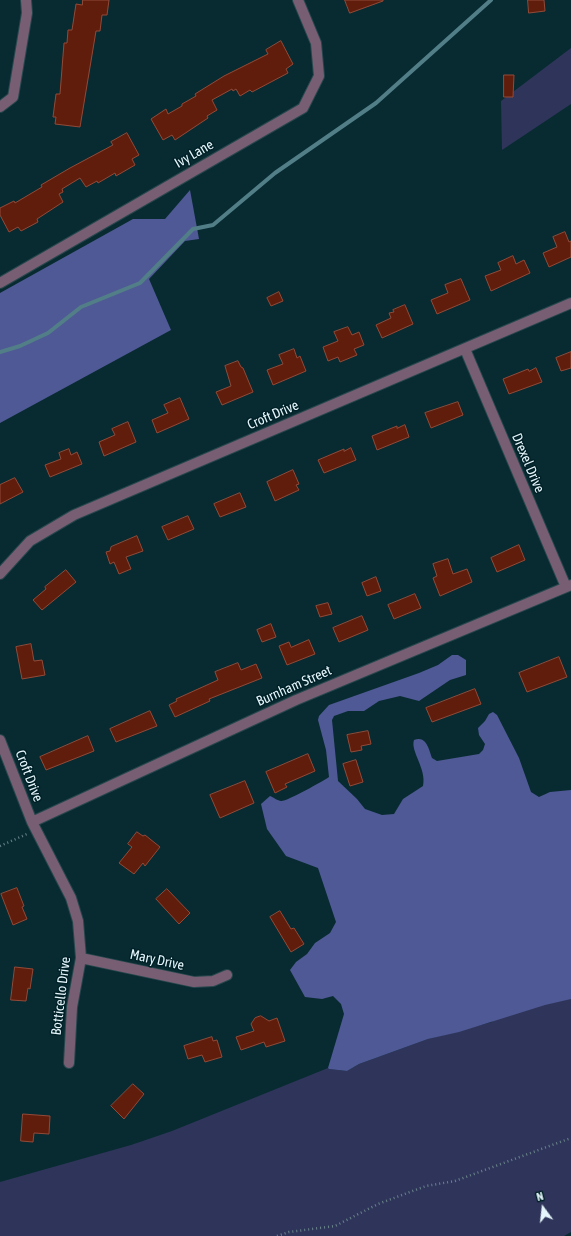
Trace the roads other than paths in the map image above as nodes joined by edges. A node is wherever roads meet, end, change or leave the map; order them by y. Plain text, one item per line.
1 (26, 0) edge
2 (298, 0) edge
3 (0, 106) edge
4 (0, 283) edge
5 (571, 303) edge
6 (465, 349) junction
7 (0, 574) edge
8 (568, 586) edge
9 (0, 740) edge
10 (32, 822) junction
11 (81, 958) junction
12 (228, 975) dead end
13 (69, 1063) dead end

1 - 3 street
2 - 4 street, Ivy Lane
5 - 6 street, Croft Drive
6 - 7 street, Croft Drive
6 - 8 street, Drexel Drive
8 - 10 street, Burnham Street
9 - 10 street, Croft Drive
10 - 11 street, Botticello Drive
11 - 12 street, Mary Drive
11 - 13 street, Botticello Drive

